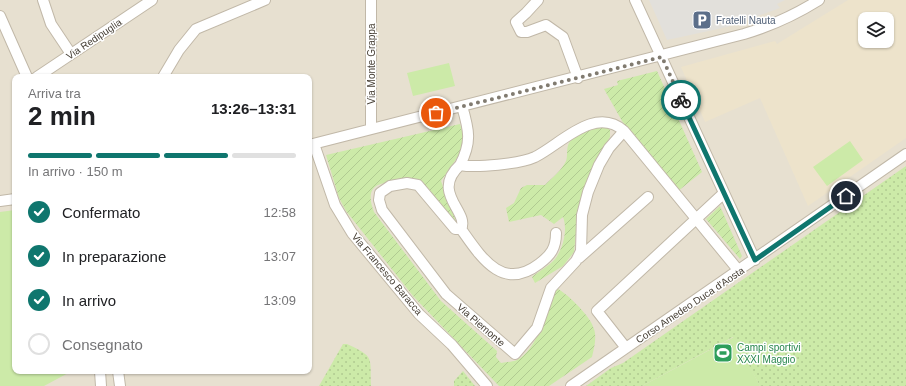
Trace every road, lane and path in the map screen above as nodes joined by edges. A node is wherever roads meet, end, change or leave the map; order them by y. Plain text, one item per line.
1 (43, 0) edge
2 (152, 0) edge
3 (265, 0) edge
4 (372, 0) edge
5 (538, 0) edge
6 (636, 0) edge
7 (819, 0) edge
8 (0, 16) edge
9 (71, 54) junction
10 (662, 57) junction
11 (26, 74) edge
12 (41, 74) edge
13 (165, 74) edge
14 (578, 78) junction
15 (462, 106) junction
16 (371, 129) junction
17 (624, 131) junction
18 (312, 144) edge
19 (906, 154) edge
20 (460, 165) junction
21 (724, 193) junction
22 (648, 197) dead end
23 (12, 199) edge
24 (0, 201) edge
25 (696, 218) junction
26 (461, 229) junction
27 (556, 233) dead end
28 (576, 260) junction
29 (755, 260) junction
30 (739, 271) junction
31 (626, 348) junction
32 (100, 374) edge
33 (118, 374) edge
34 (101, 386) edge
35 (120, 386) edge
36 (487, 386) edge
37 (571, 386) edge

1 - 9 street
2 - 9 street, Via Redipuglia
3 - 13 street
4 - 16 street, Via Monte Grappa
5 - 14 street
6 - 10 street
7 - 10 street
8 - 11 street
9 - 12 street, Via Redipuglia
10 - 14 street
10 - 21 street
14 - 15 street
15 - 16 street
15 - 20 street
16 - 18 street
17 - 20 street
17 - 25 street
17 - 28 street, Via Piemonte
18 - 36 street, Via Francesco Baracca
19 - 29 street, Corso Amedeo Duca d'Aosta
20 - 26 street
21 - 25 street
21 - 29 street
22 - 28 street
23 - 24 street
25 - 30 street
25 - 31 street
26 - 27 street
26 - 28 street, Via Piemonte
29 - 30 street, Corso Amedeo Duca d'Aosta
30 - 31 street, Corso Amedeo Duca d'Aosta
31 - 37 street, Corso Amedeo Duca d'Aosta
32 - 34 street
33 - 35 street

